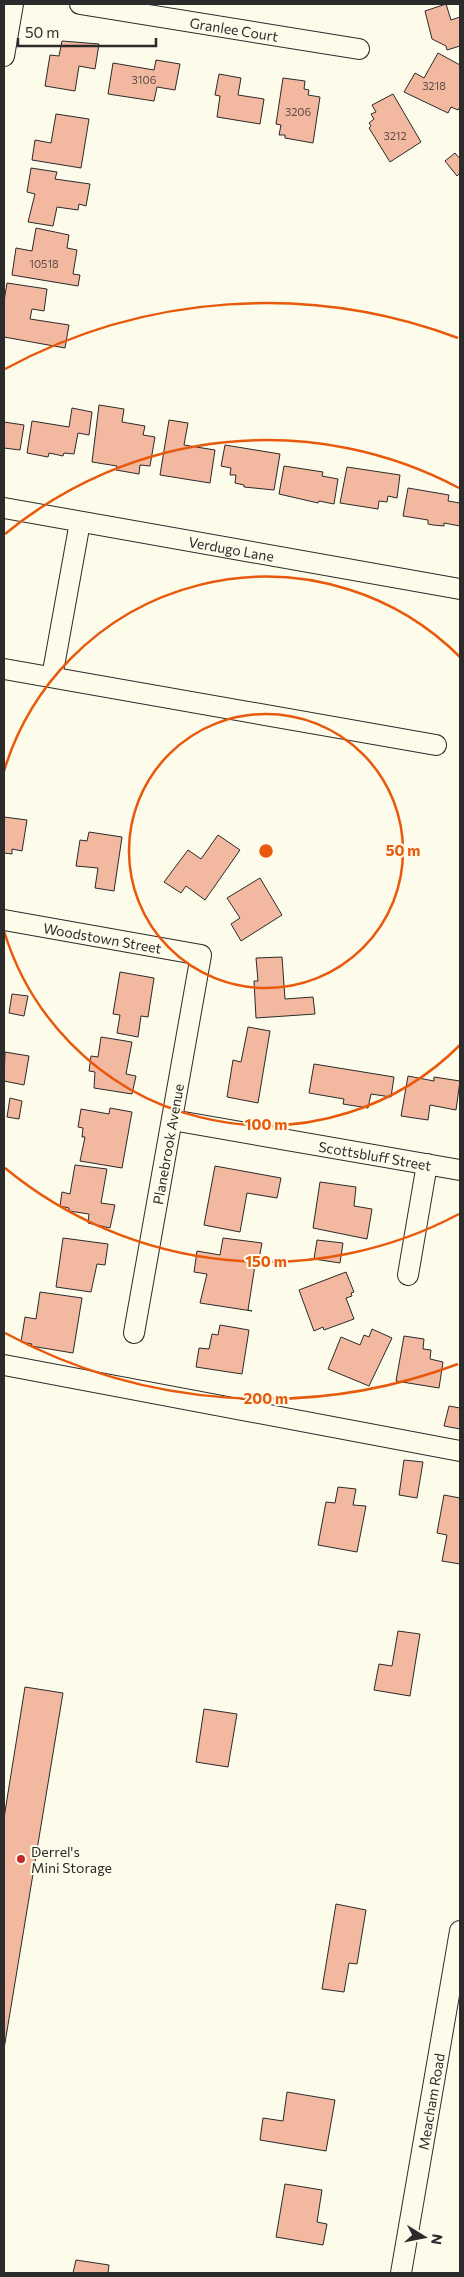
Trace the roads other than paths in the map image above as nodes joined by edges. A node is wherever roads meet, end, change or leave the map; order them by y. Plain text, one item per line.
1 (13, 4) edge
2 (80, 4) edge
3 (359, 49) dead end
4 (4, 56) edge
5 (4, 508) edge
6 (80, 522) junction
7 (460, 589) edge
8 (4, 669) edge
9 (52, 677) junction
10 (436, 745) dead end
11 (4, 920) edge
12 (201, 955) joint
13 (172, 1120) junction
14 (427, 1164) junction
15 (460, 1170) edge
16 (408, 1275) dead end
17 (134, 1333) dead end
18 (4, 1365) edge
19 (460, 1451) edge
20 (460, 1931) edge
21 (401, 2273) edge

1 - 4 street
2 - 3 street, Granlee Court
5 - 6 street, Verdugo Lane
6 - 7 street, Verdugo Lane
6 - 9 street
8 - 9 street
9 - 10 street
11 - 12 street, Woodstown Street
12 - 13 street, Planebrook Avenue
13 - 14 street, Scottsbluff Street
13 - 17 street, Planebrook Avenue
14 - 15 street, Scottsbluff Street
14 - 16 street
18 - 19 street
20 - 21 street, Meacham Road

